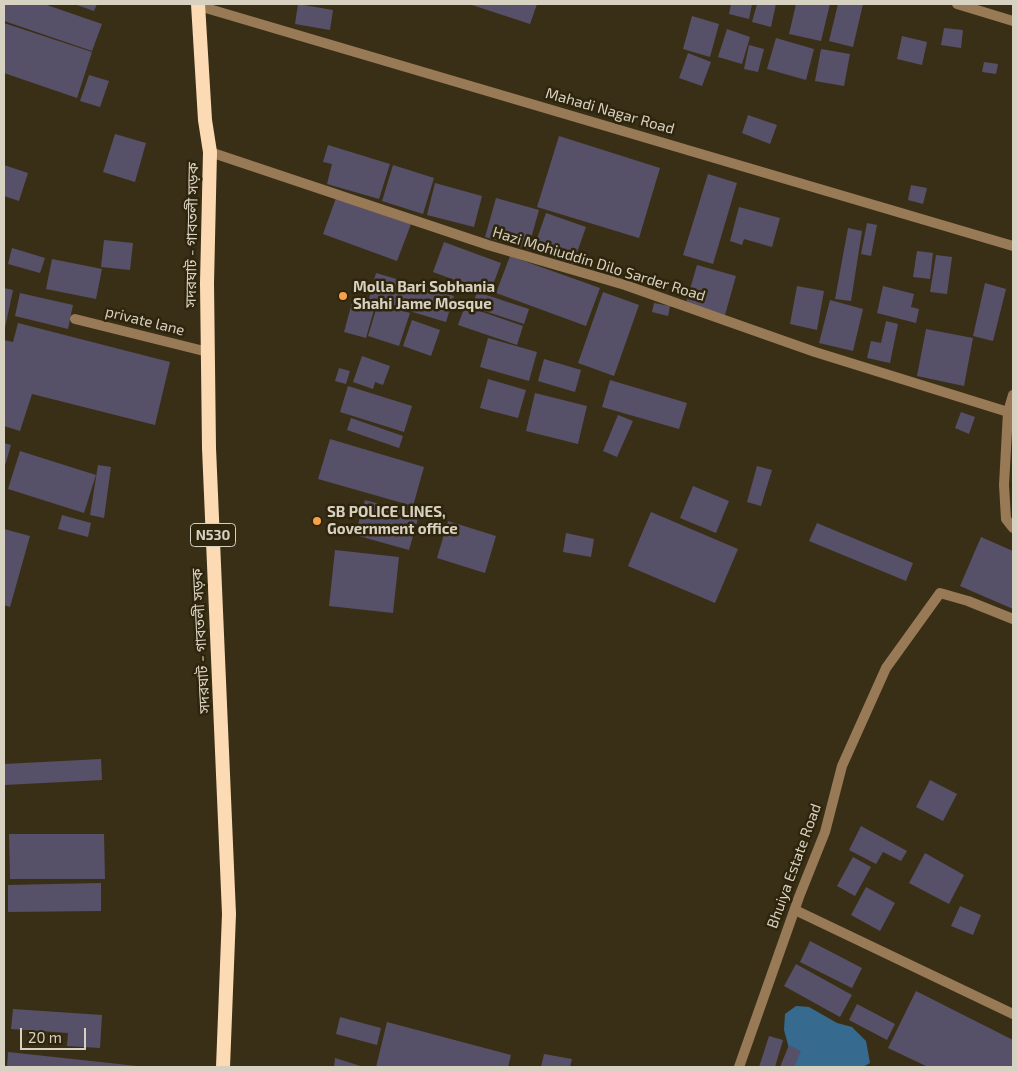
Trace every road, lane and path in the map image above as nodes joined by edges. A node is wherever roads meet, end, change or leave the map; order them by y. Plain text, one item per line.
1 (957, 4) edge
2 (199, 5) edge
3 (1013, 21) edge
4 (210, 152) junction
5 (1013, 246) edge
6 (75, 319) dead end
7 (208, 352) junction
8 (1013, 394) edge
9 (1008, 412) junction
10 (1013, 528) edge
11 (1013, 619) edge
12 (795, 910) junction
13 (1013, 1014) edge
14 (223, 1067) edge
15 (739, 1067) edge

1 - 3 street
2 - 4 highway, সদরঘাট - গাবতলী সড়ক / N530
2 - 5 street, Mahadi Nagar Road
4 - 7 highway, সদরঘাট - গাবতলী সড়ক / N530
4 - 9 street, Hazi Mohiuddin Dilo Sarder Road
6 - 7 street, private lane
7 - 14 highway, সদরঘাট - গাবতলী সড়ক / N530
8 - 9 street
9 - 10 street
11 - 12 street, Bhuiya Estate Road
12 - 13 street
12 - 15 street, Bhuiya Estate Road

